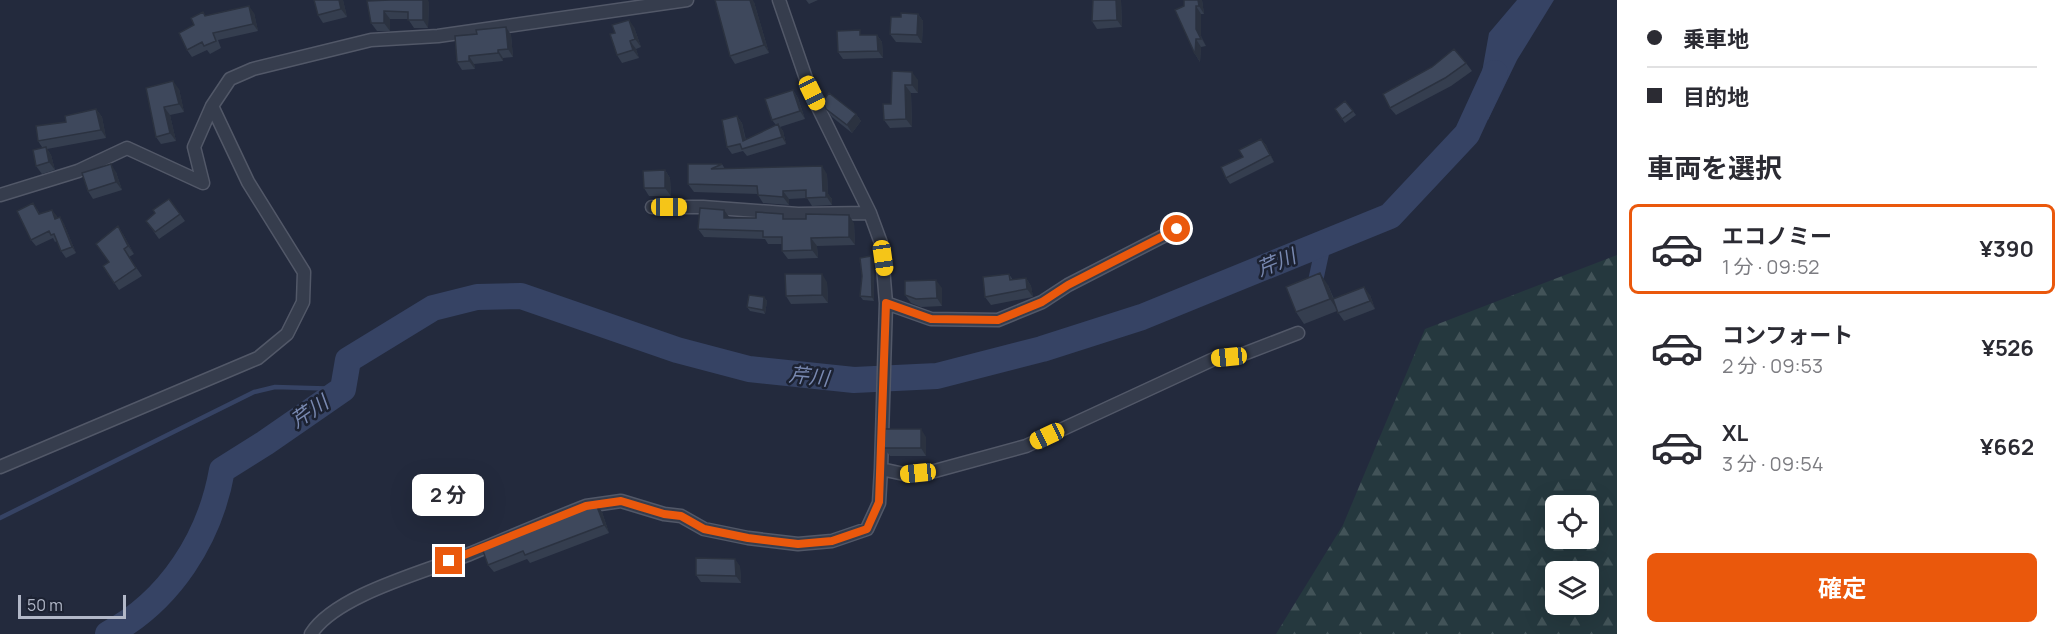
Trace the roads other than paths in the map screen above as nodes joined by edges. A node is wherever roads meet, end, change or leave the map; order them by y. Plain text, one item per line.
1 (687, 0) edge
2 (780, 0) edge
3 (212, 106) junction
4 (0, 195) edge
5 (652, 207) dead end
6 (870, 213) junction
7 (1177, 229) dead end
8 (886, 303) junction
9 (1298, 333) dead end
10 (0, 467) edge
11 (881, 469) junction
12 (311, 634) edge

1 - 3 street
2 - 6 street
3 - 4 street
3 - 10 street
5 - 6 street
6 - 8 street
7 - 8 street
8 - 11 street
9 - 11 street
11 - 12 street

